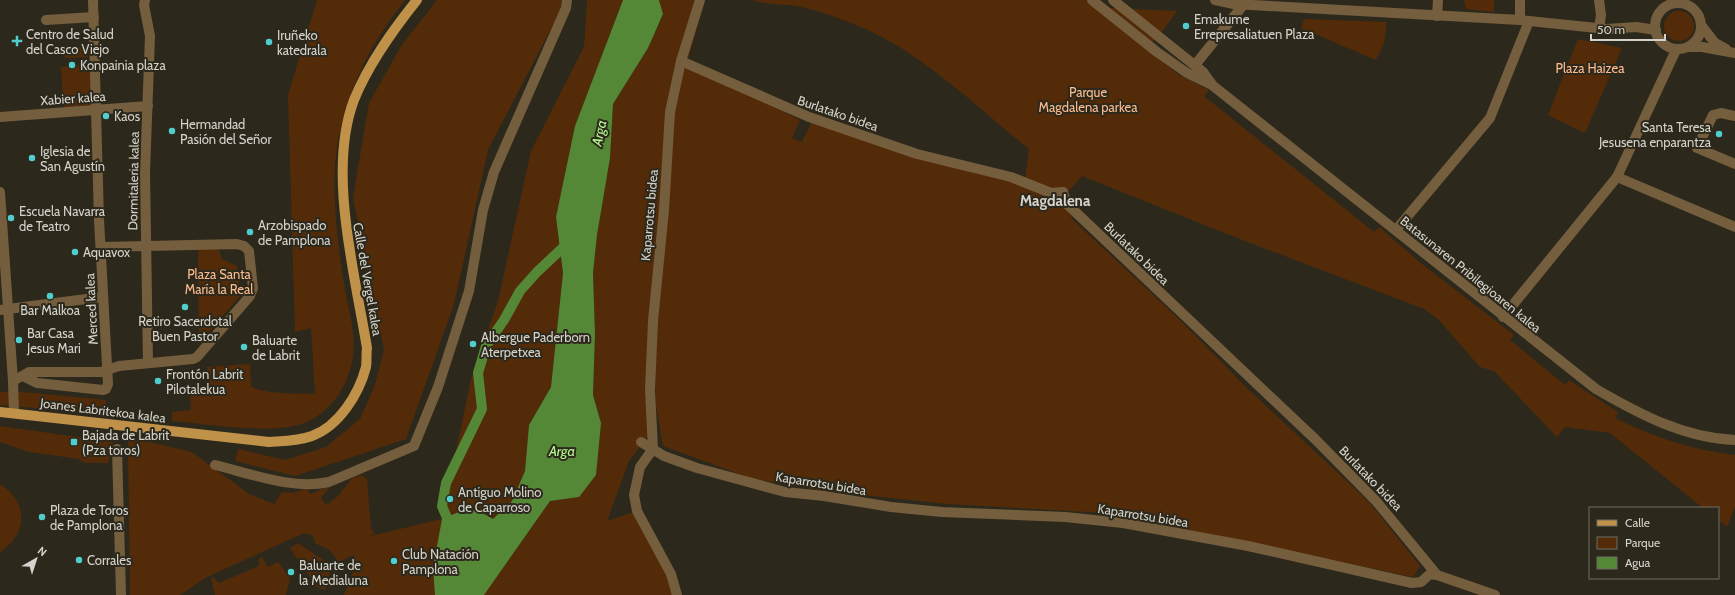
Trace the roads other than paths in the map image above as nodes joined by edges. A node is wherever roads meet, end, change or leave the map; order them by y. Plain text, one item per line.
1 (93, 0) edge
2 (145, 0) edge
3 (418, 0) edge
4 (567, 0) edge
5 (700, 0) edge
6 (1092, 0) edge
7 (1113, 0) edge
8 (1215, 0) edge
9 (1438, 0) edge
10 (1520, 0) edge
11 (1599, 0) edge
12 (1244, 2) edge
13 (1683, 2) edge
14 (1668, 3) edge
15 (1325, 5) edge
16 (1437, 16) junction
17 (1658, 16) junction
18 (94, 17) junction
19 (46, 20) dead end
20 (1525, 20) junction
21 (1701, 25) junction
22 (1636, 27) junction
23 (1599, 28) junction
24 (1656, 30) junction
25 (1689, 47) junction
26 (1676, 50) junction
27 (1734, 53) edge
28 (681, 61) junction
29 (1195, 65) junction
30 (1212, 84) junction
31 (148, 106) junction
32 (97, 110) junction
33 (1735, 116) edge
34 (0, 117) edge
35 (1735, 164) edge
36 (1617, 177) junction
37 (0, 192) edge
38 (1735, 227) edge
39 (1396, 230) junction
40 (146, 245) junction
41 (101, 247) junction
42 (102, 298) junction
43 (4, 310) edge
44 (1503, 317) junction
45 (148, 363) junction
46 (107, 370) junction
47 (23, 376) junction
48 (13, 381) junction
49 (0, 412) edge
50 (14, 412) junction
51 (188, 433) joint
52 (1734, 437) edge
53 (640, 442) dead end
54 (117, 448) dead end
55 (653, 449) junction
56 (215, 465) dead end
57 (1437, 575) junction
58 (121, 595) edge
59 (677, 595) edge
60 (1496, 595) edge

1 - 18 street, Merced kalea
2 - 31 street, Dormitaleria kalea
3 - 51 main road, Calle del Vergel kalea
4 - 56 street
5 - 28 street, Kaparrotsu bidea
6 - 30 street, Batasunaren Pribilegioaren kalea
7 - 29 street, Batasunaren Pribilegioaren kalea
8 - 12 street
9 - 16 street
10 - 20 street
11 - 23 street
12 - 15 street
12 - 29 street
13 - 14 street
13 - 21 street
14 - 17 street
15 - 16 street
16 - 20 street
17 - 22 street
17 - 24 street
18 - 19 street
18 - 32 street, Merced kalea
20 - 23 street
20 - 39 street
21 - 25 street
21 - 27 street
22 - 23 street
22 - 24 street
24 - 26 street
25 - 26 street
25 - 27 street
26 - 36 street
28 - 55 street, Kaparrotsu bidea
28 - 57 street, Burlatako bidea
29 - 30 street, Batasunaren Pribilegioaren kalea
30 - 39 street, Batasunaren Pribilegioaren kalea
31 - 32 street, Xabier kalea
31 - 40 street, Dormitaleria kalea
32 - 34 street, Xabier kalea
32 - 41 street, Merced kalea
33 - 35 street
36 - 38 street
36 - 44 street
37 - 43 street
39 - 44 street, Batasunaren Pribilegioaren kalea
40 - 41 street
40 - 45 street, Dormitaleria kalea
40 - 45 street
41 - 42 street, Merced kalea
42 - 43 street
42 - 46 street, Merced kalea
43 - 48 street
44 - 52 street, Batasunaren Pribilegioaren kalea
45 - 46 street
46 - 47 street
46 - 47 street, Joanes Labritekoa kalea
47 - 48 street
48 - 50 street
49 - 50 main road, Joanes Labritekoa kalea
50 - 51 main road, Joanes Labritekoa kalea
53 - 55 street
54 - 58 street
55 - 57 street, Kaparrotsu bidea
55 - 59 street
57 - 60 street

